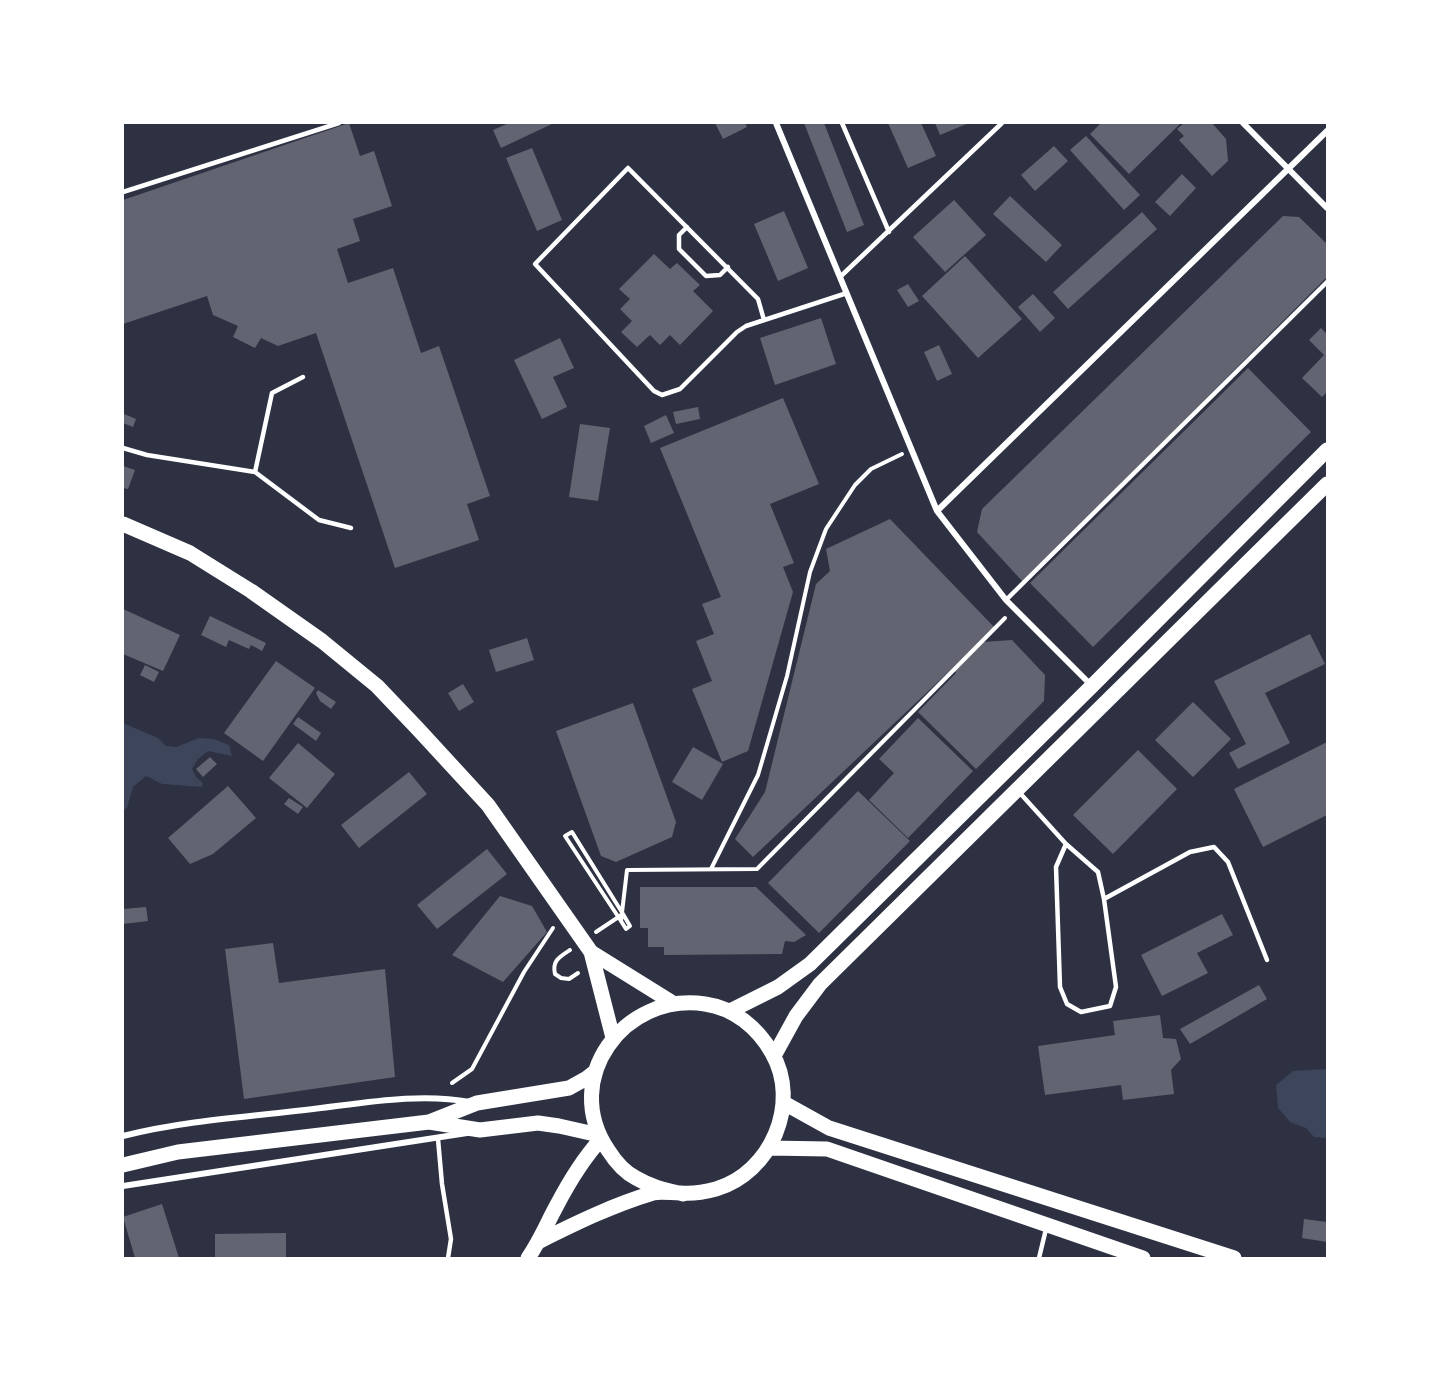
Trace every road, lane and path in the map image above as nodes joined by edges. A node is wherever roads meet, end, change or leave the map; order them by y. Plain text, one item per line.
1 (339, 123) edge
2 (776, 123) edge
3 (842, 123) edge
4 (1002, 123) edge
5 (1243, 123) edge
6 (1327, 131) edge
7 (1288, 170) junction
8 (123, 192) edge
9 (1327, 208) edge
10 (687, 227) junction
11 (889, 232) junction
12 (728, 267) junction
13 (840, 278) junction
14 (1327, 282) edge
15 (847, 293) junction
16 (764, 320) junction
17 (303, 377) dead end
18 (123, 448) edge
19 (911, 449) junction
20 (1327, 450) edge
21 (255, 472) junction
22 (1327, 484) edge
23 (937, 511) junction
24 (123, 524) edge
25 (351, 528) dead end
26 (1006, 600) junction
27 (1014, 609) junction
28 (1092, 686) junction
29 (1017, 790) junction
30 (1065, 844) junction
31 (711, 869) junction
32 (1104, 899) junction
33 (623, 914) junction
34 (621, 921) junction
35 (595, 933) dead end
36 (560, 935) dead end
37 (565, 945) dead end
38 (576, 945) dead end
39 (591, 952) junction
40 (572, 953) dead end
41 (1267, 960) dead end
42 (581, 968) dead end
43 (673, 1003) junction
44 (730, 1011) junction
45 (613, 1038) junction
46 (774, 1056) junction
47 (596, 1071) junction
48 (452, 1083) dead end
49 (477, 1103) junction
50 (784, 1103) junction
51 (429, 1122) junction
52 (480, 1130) junction
53 (123, 1136) edge
54 (600, 1137) junction
55 (438, 1139) junction
56 (769, 1148) junction
57 (123, 1165) edge
58 (123, 1186) edge
59 (683, 1194) junction
60 (1047, 1226) junction
61 (540, 1241) junction
62 (448, 1258) edge
63 (528, 1258) edge
64 (1039, 1258) edge
65 (1143, 1258) edge
66 (1234, 1258) edge

1 - 8 lane
2 - 13 street
3 - 11 lane
4 - 11 lane
5 - 7 street
6 - 7 street
7 - 9 street
7 - 23 street
10 - 12 lane
10 - 12 lane
10 - 16 lane
11 - 13 lane
12 - 16 lane
13 - 15 street
14 - 26 lane
15 - 16 lane
15 - 19 street
17 - 21 lane
18 - 21 lane
19 - 23 street
19 - 31 path
20 - 28 main road
21 - 25 lane
22 - 29 main road
23 - 26 street
24 - 39 main road
26 - 27 street
27 - 28 street
27 - 31 path
28 - 44 main road
29 - 30 lane
29 - 46 main road
30 - 32 lane
30 - 32 lane
31 - 34 path
32 - 41 lane
33 - 34 path
33 - 34 path
33 - 35 path
36 - 48 path
37 - 40 path
38 - 42 path
39 - 43 main road
39 - 45 main road
43 - 44 main road
43 - 45 main road
44 - 46 main road
45 - 47 main road
46 - 50 main road
47 - 49 main road
47 - 54 main road
49 - 51 main road
49 - 53 street
50 - 56 main road
50 - 66 main road
51 - 52 main road
51 - 57 main road
52 - 54 main road
52 - 55 street
54 - 59 main road
54 - 61 main road
55 - 58 street
55 - 62 lane
56 - 59 main road
56 - 60 main road
59 - 61 main road
60 - 64 lane
60 - 65 main road
61 - 63 main road

